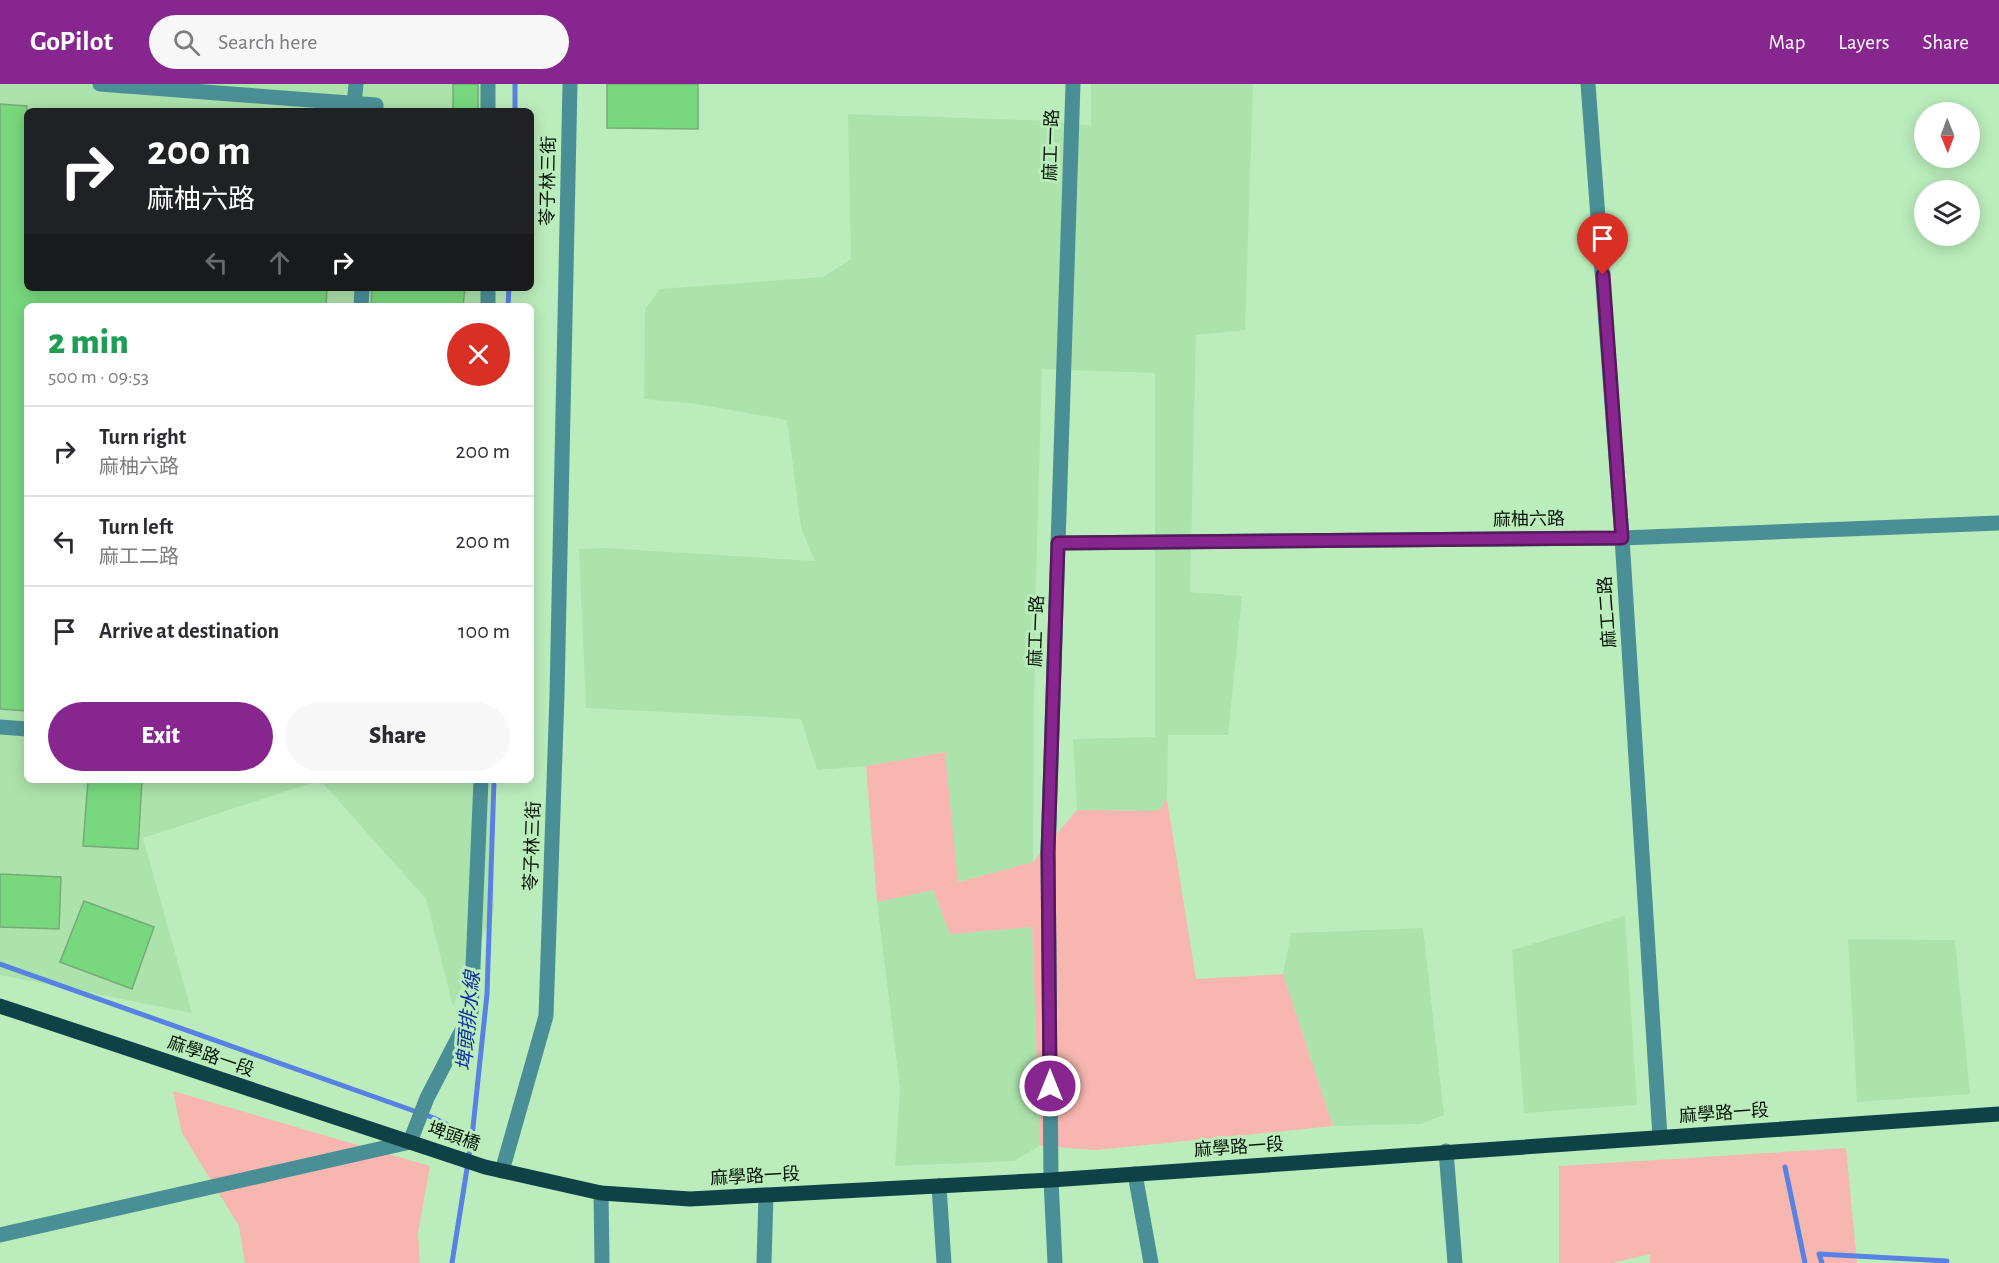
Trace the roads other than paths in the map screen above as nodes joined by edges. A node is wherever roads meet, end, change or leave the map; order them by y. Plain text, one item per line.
1 (100, 84) edge
2 (356, 84) edge
3 (488, 84) edge
4 (570, 84) edge
5 (1073, 84) edge
6 (1588, 84) edge
7 (354, 104) junction
8 (376, 108) edge
9 (488, 108) edge
10 (1999, 524) edge
11 (1622, 538) junction
12 (1058, 543) junction
13 (0, 727) edge
14 (24, 729) edge
15 (481, 783) edge
16 (0, 1006) edge
17 (1999, 1114) edge
18 (1660, 1137) junction
19 (410, 1142) junction
20 (1446, 1151) junction
21 (485, 1167) joint
22 (502, 1172) junction
23 (1135, 1174) junction
24 (1051, 1180) junction
25 (939, 1186) junction
26 (601, 1193) junction
27 (766, 1195) junction
28 (0, 1235) edge
29 (602, 1263) edge
30 (764, 1263) edge
31 (944, 1263) edge
32 (1055, 1263) edge
33 (1151, 1263) edge
34 (1455, 1263) edge

1 - 7 street
2 - 7 street
3 - 9 street
4 - 22 street, 苓子林三街
5 - 12 street, 麻工一路
6 - 11 street, 麻工二路
7 - 8 street
10 - 11 street, 麻柚六路
11 - 12 street, 麻柚六路
11 - 18 street, 麻工二路
12 - 24 street, 麻工一路
13 - 14 street
15 - 19 street
16 - 19 main road, 麻學路一段
17 - 18 main road, 麻學路一段
18 - 20 main road, 麻學路一段
19 - 21 main road, 埤頭橋
19 - 28 street
20 - 23 main road, 麻學路一段
20 - 34 street
21 - 22 main road, 麻學路一段
22 - 26 main road, 麻學路一段
23 - 24 main road, 麻學路一段
23 - 33 street
24 - 25 main road, 麻學路一段
24 - 32 street, 麻工一路
25 - 27 main road, 麻學路一段
25 - 31 street
26 - 27 main road, 麻學路一段
26 - 29 street
27 - 30 street

